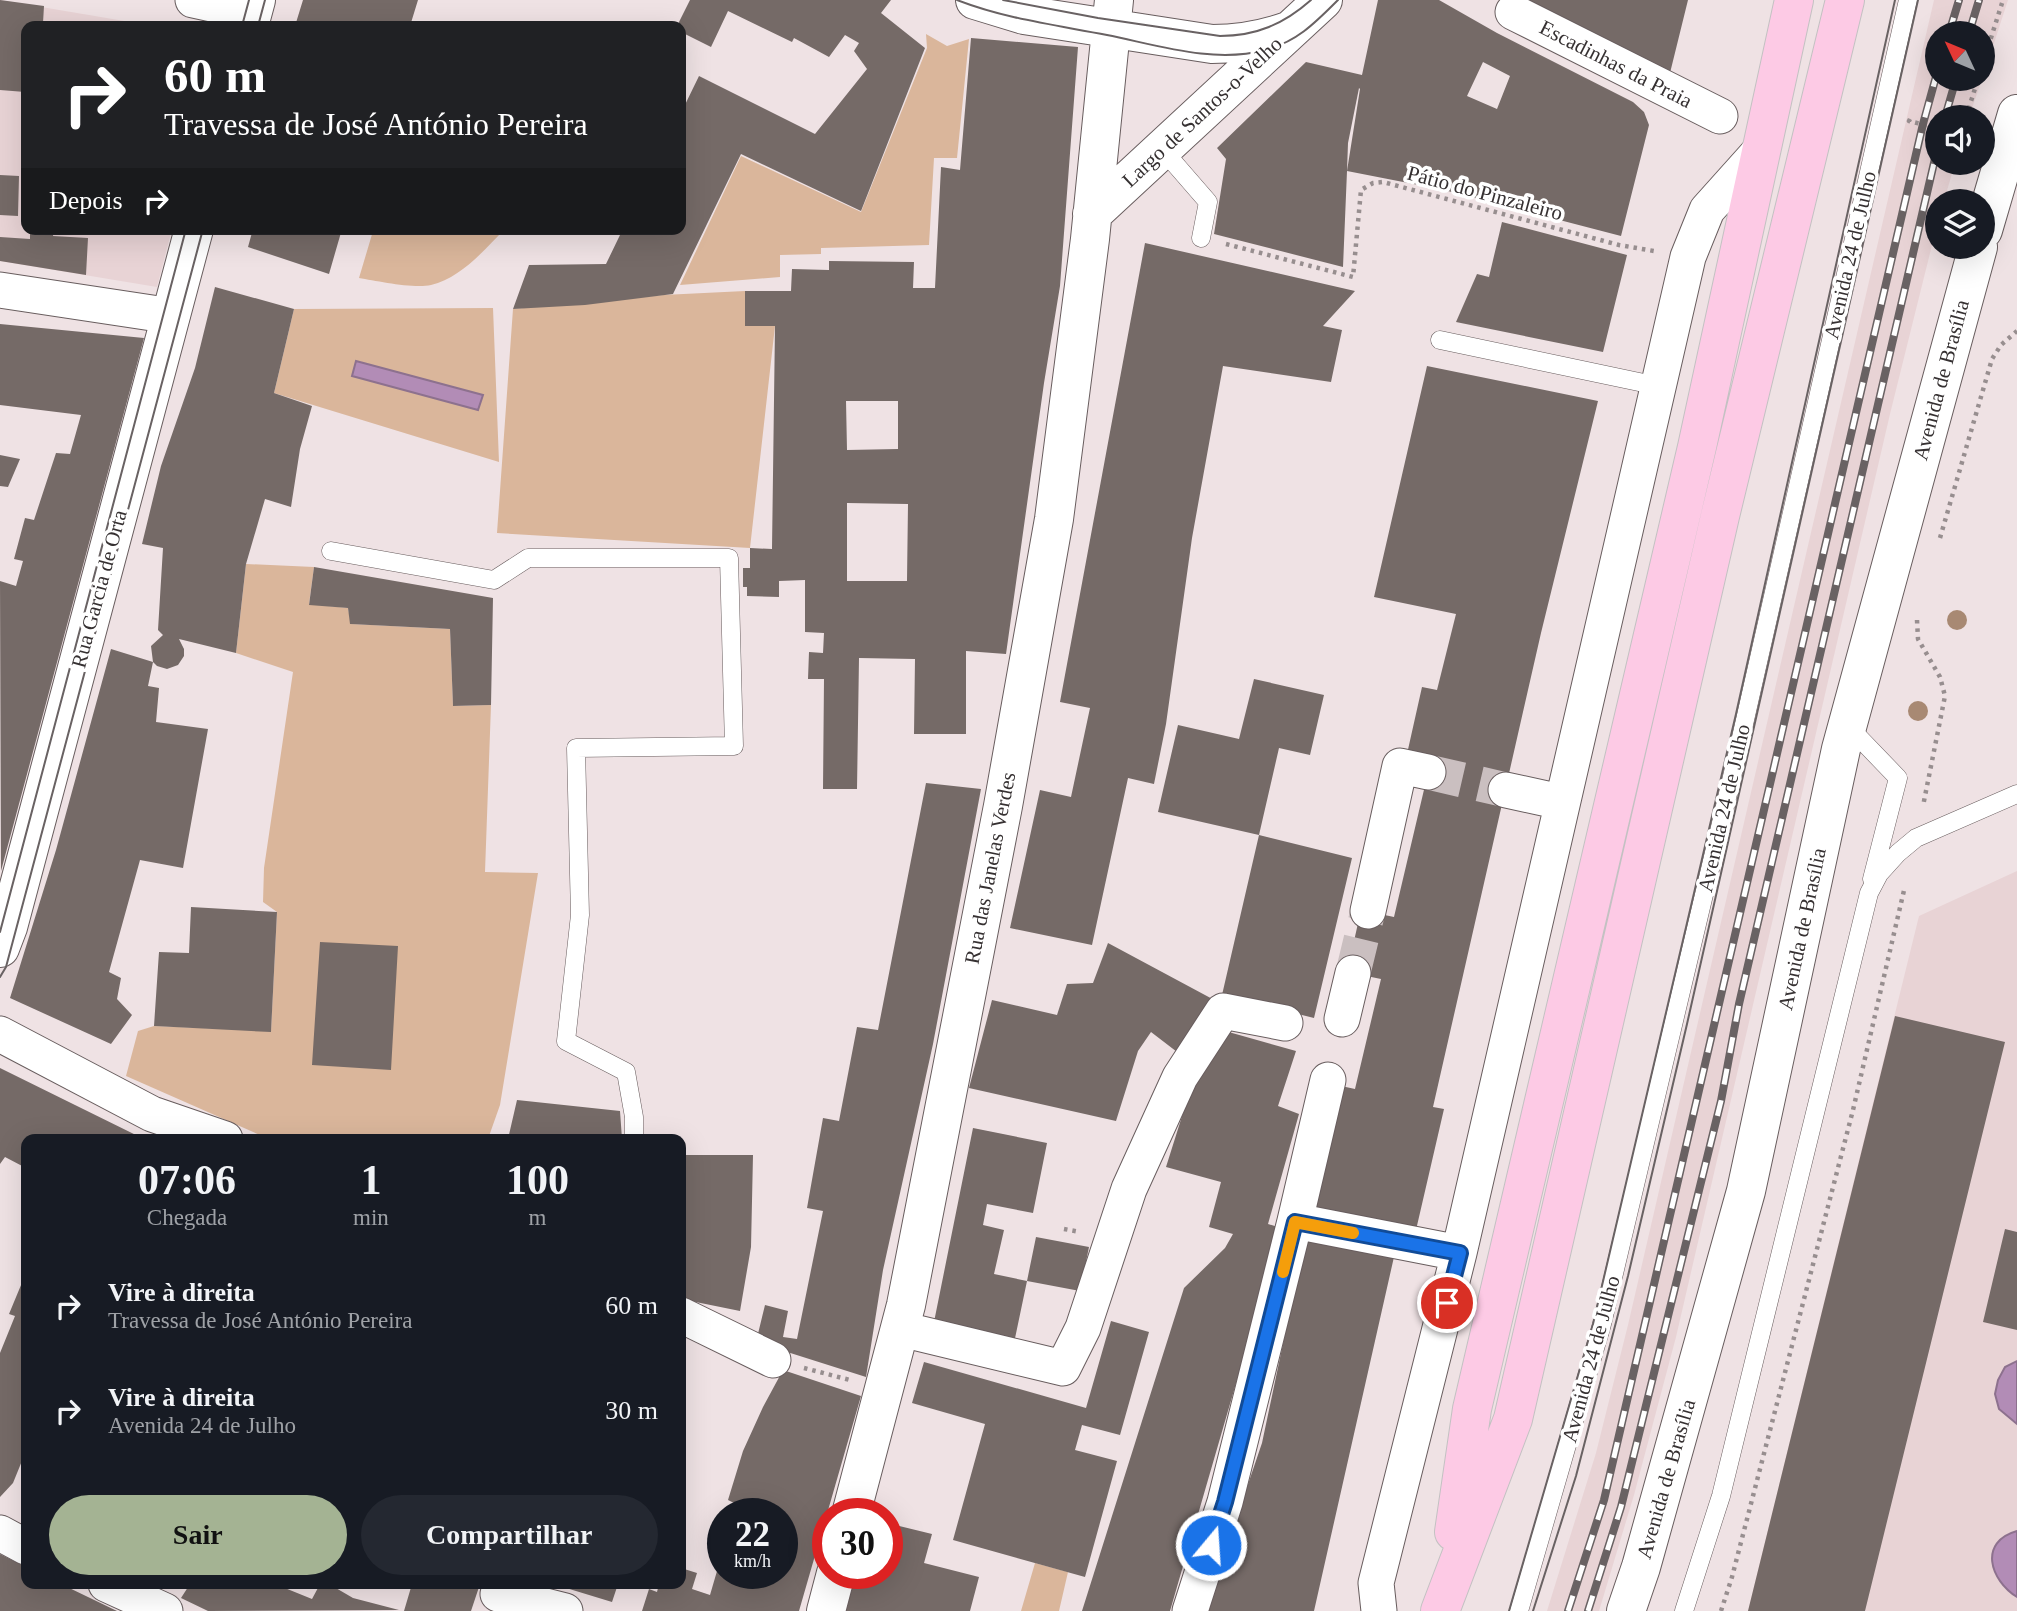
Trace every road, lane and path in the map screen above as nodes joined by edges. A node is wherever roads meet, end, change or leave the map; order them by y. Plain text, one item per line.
1 (193, 0) edge
2 (975, 0) edge
3 (1323, 0) edge
4 (1794, 0) edge
5 (1845, 0) edge
6 (1908, 0) edge
7 (2003, 0) edge
8 (1513, 12) dead end
9 (253, 13) edge
10 (1112, 14) edge
11 (1995, 25) edge
12 (1288, 31) junction
13 (1912, 108) dead end
14 (2017, 114) edge
15 (1720, 116) dead end
16 (1925, 125) edge
17 (1162, 149) junction
18 (1759, 152) junction
19 (1995, 189) edge
20 (1092, 214) junction
21 (192, 235) edge
22 (1201, 238) joint
23 (1688, 257) junction
24 (1975, 259) edge
25 (0, 290) edge
26 (172, 316) junction
27 (2017, 331) edge
28 (1440, 340) dead end
29 (1658, 386) junction
30 (1939, 543) dead end
31 (331, 551) dead end
32 (1920, 609) dead end
33 (1847, 725) junction
34 (1930, 770) dead end
35 (1428, 772) tunnel mouth
36 (1506, 790) tunnel mouth
37 (2017, 794) edge
38 (1561, 802) junction
39 (1906, 882) dead end
40 (1869, 892) junction
41 (1368, 911) tunnel mouth
42 (0, 948) edge
43 (1353, 973) tunnel mouth
44 (1342, 1019) dead end
45 (1285, 1023) dead end
46 (0, 1034) edge
47 (1328, 1080) dead end
48 (187, 1133) edge
49 (634, 1134) edge
50 (1295, 1222) junction
51 (1460, 1253) junction
52 (686, 1317) edge
53 (901, 1329) junction
54 (773, 1360) joint
55 (885, 1390) junction
56 (856, 1498) edge
57 (124, 1589) edge
58 (832, 1589) edge
59 (498, 1596) edge
60 (166, 1601) edge
61 (1442, 1606) edge
62 (565, 1611) edge
63 (826, 1611) edge
64 (1191, 1611) edge
65 (1379, 1611) edge
66 (1519, 1611) edge
67 (1626, 1611) edge
68 (1684, 1611) edge
69 (1721, 1611) edge

1 - 9 street
2 - 10 street
3 - 12 street
4 - 18 main road
5 - 61 main road
6 - 66 lane, Avenida 24 de Julho
7 - 11 path
8 - 15 street, Escadinhas da Praia
10 - 12 street, Largo de Santos-o-Velho
10 - 20 street, Largo de Santos-o-Velho
12 - 17 street, Largo de Santos-o-Velho
13 - 16 path
14 - 19 street
17 - 20 street, Largo de Santos-o-Velho
17 - 22 lane
18 - 23 street
18 - 61 main road
20 - 53 street, Rua das Janelas Verdes
21 - 26 street, Rua Garcia de Orta
22 - 23 path, Pátio do Pinzaleiro
23 - 29 street
24 - 33 street, Avenida de Brasília
25 - 26 street
26 - 42 street, Rua Garcia de Orta
27 - 30 path
28 - 29 lane
29 - 38 street
31 - 49 lane
32 - 34 path
33 - 40 lane
33 - 67 street, Avenida de Brasília
35 - 41 street
36 - 38 street
37 - 40 lane
38 - 51 street
39 - 69 path
40 - 68 lane
43 - 44 street
45 - 53 street
46 - 48 street
47 - 50 street
50 - 51 street
50 - 64 street
51 - 65 street
52 - 54 street
53 - 55 street, Rua das Janelas Verdes
54 - 55 path
55 - 56 street, Rua das Janelas Verdes
57 - 60 street
58 - 63 street
59 - 62 street

